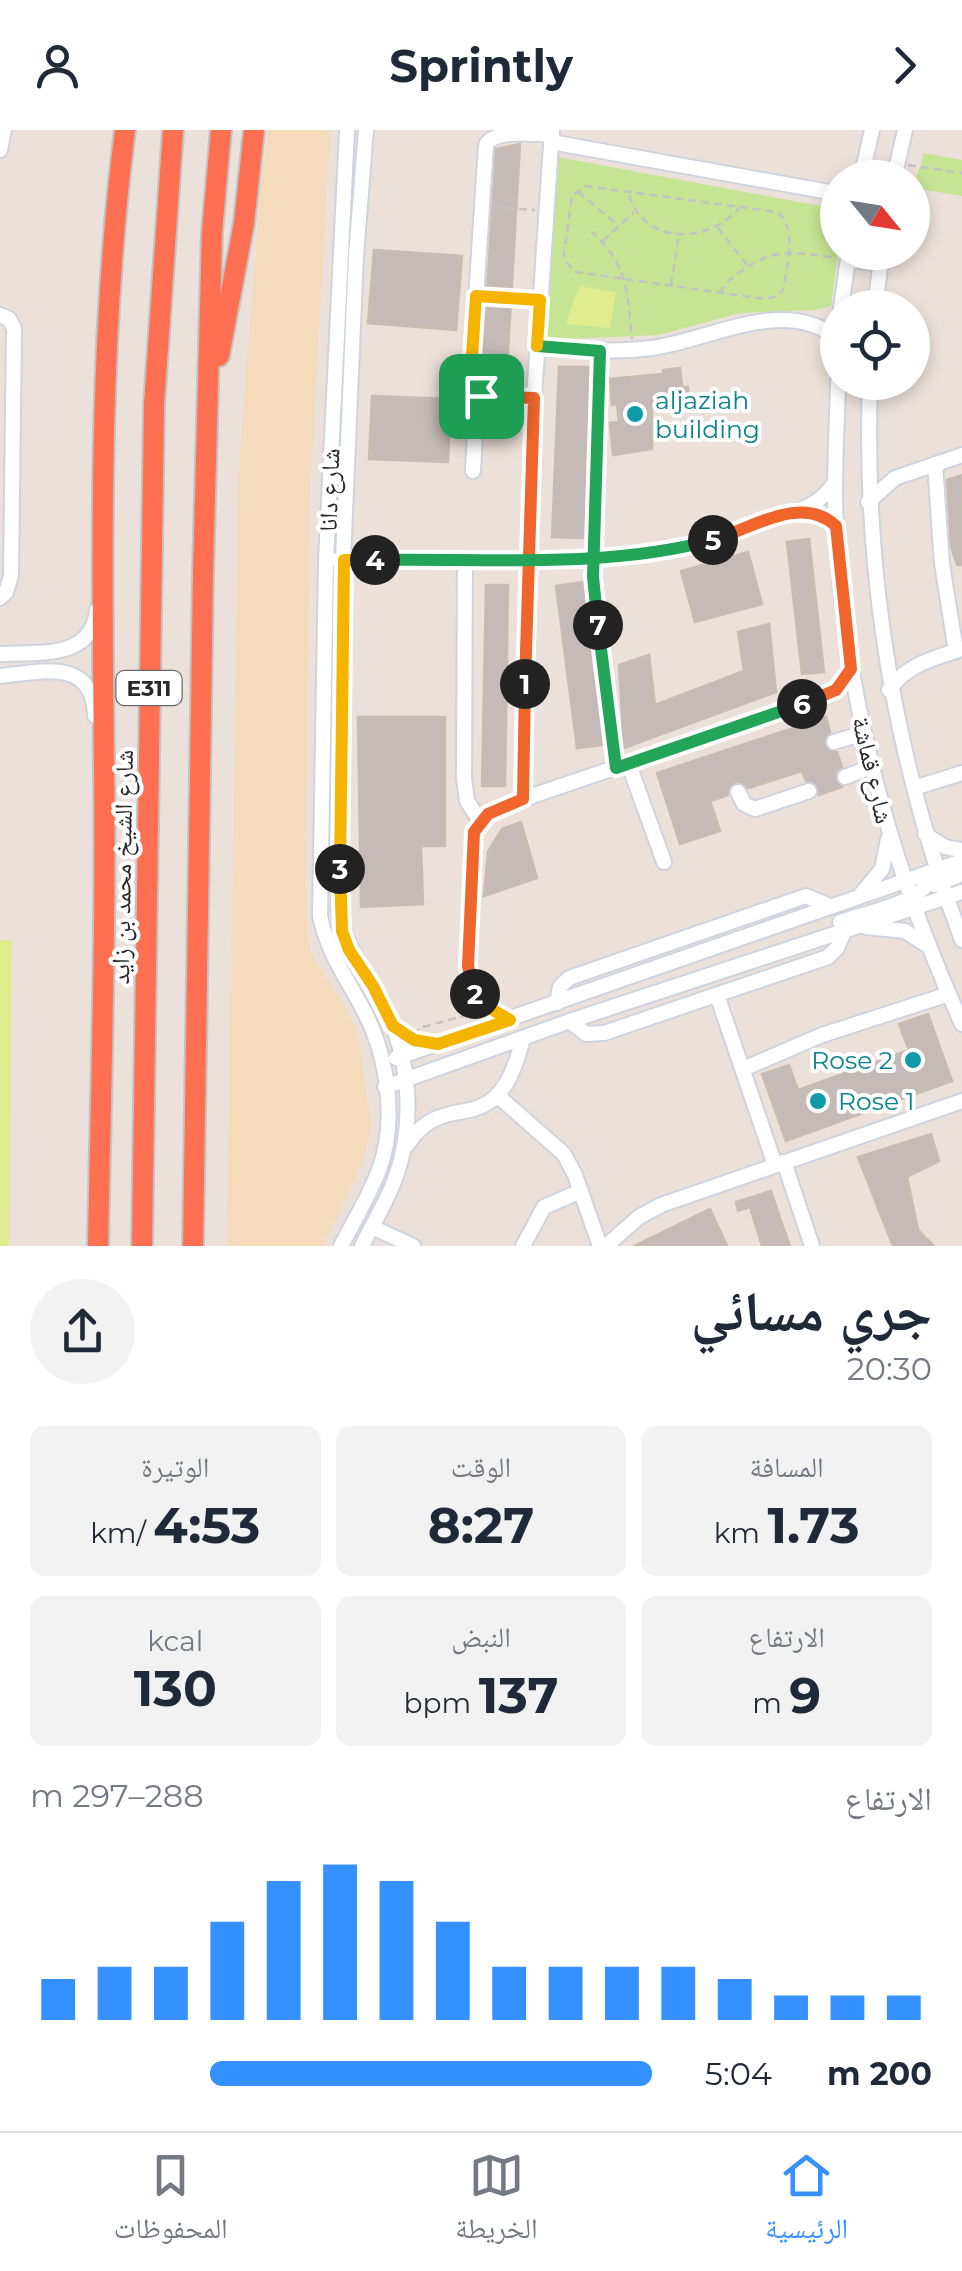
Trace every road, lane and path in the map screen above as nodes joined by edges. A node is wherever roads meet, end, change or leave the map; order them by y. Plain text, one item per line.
1 (4, 130) edge
2 (125, 130) edge
3 (138, 130) edge
4 (173, 130) edge
5 (221, 130) edge
6 (254, 130) edge
7 (348, 130) edge
8 (366, 130) edge
9 (872, 130) edge
10 (906, 130) edge
11 (552, 136) edge
12 (0, 150) edge
13 (865, 160) edge
14 (898, 160) edge
15 (930, 172) edge
16 (962, 173) edge
17 (576, 190) junction
18 (820, 191) edge
19 (629, 193) junction
20 (482, 207) junction
21 (739, 207) junction
22 (546, 211) junction
23 (636, 211) junction
24 (619, 226) junction
25 (717, 227) junction
26 (591, 231) dead end
27 (680, 234) junction
28 (602, 242) junction
29 (788, 251) junction
30 (820, 254) edge
31 (748, 266) junction
32 (626, 279) junction
33 (671, 286) junction
34 (720, 292) junction
35 (476, 296) junction
36 (540, 300) junction
37 (0, 315) edge
38 (820, 318) edge
39 (811, 322) junction
40 (820, 327) edge
41 (536, 348) junction
42 (632, 350) junction
43 (600, 351) junction
44 (477, 396) junction
45 (534, 398) junction
46 (837, 400) edge
47 (869, 400) edge
48 (208, 412) junction
49 (962, 455) edge
50 (867, 459) junction
51 (936, 464) junction
52 (473, 471) dead end
53 (895, 478) junction
54 (835, 482) junction
55 (868, 502) junction
56 (802, 510) junction
57 (102, 525) junction
58 (836, 526) junction
59 (593, 556) junction
60 (465, 559) junction
61 (344, 560) junction
62 (527, 560) junction
63 (326, 561) junction
64 (0, 598) edge
65 (959, 650) edge
66 (0, 654) edge
67 (884, 656) junction
68 (917, 664) junction
69 (851, 669) junction
70 (0, 676) edge
71 (890, 690) junction
72 (828, 696) junction
73 (859, 710) junction
74 (864, 733) junction
75 (834, 742) tunnel mouth
76 (104, 766) junction
77 (622, 766) junction
78 (871, 767) junction
79 (962, 774) edge
80 (845, 777) tunnel mouth
81 (914, 788) junction
82 (809, 791) tunnel mouth
83 (738, 792) dead end
84 (523, 799) junction
85 (104, 806) junction
86 (480, 821) junction
87 (888, 833) junction
88 (925, 834) junction
89 (962, 850) edge
90 (962, 861) edge
91 (664, 862) dead end
92 (962, 874) edge
93 (939, 876) junction
94 (906, 880) junction
95 (962, 892) edge
96 (859, 896) junction
97 (946, 898) junction
98 (913, 902) junction
99 (850, 928) junction
100 (815, 940) junction
101 (962, 940) edge
102 (928, 948) junction
103 (948, 994) junction
104 (717, 995) junction
105 (486, 1006) junction
106 (510, 1020) junction
107 (570, 1022) junction
108 (962, 1024) edge
109 (393, 1026) junction
110 (522, 1038) junction
111 (414, 1040) junction
112 (438, 1044) junction
113 (401, 1056) junction
114 (382, 1063) junction
115 (743, 1069) junction
116 (405, 1080) junction
117 (386, 1087) junction
118 (499, 1096) junction
119 (962, 1100) edge
120 (403, 1150) junction
121 (780, 1164) junction
122 (581, 1191) junction
123 (372, 1227) junction
124 (98, 1246) edge
125 (142, 1246) edge
126 (194, 1246) edge
127 (341, 1246) edge
128 (362, 1246) edge
129 (413, 1246) edge
130 (523, 1246) edge
131 (603, 1246) edge
132 (812, 1246) edge

1 - 12 street
2 - 57 highway
3 - 76 highway
4 - 125 highway, شارع الشيخ محمد بن زايد / E311
5 - 48 highway, E311
6 - 48 highway
7 - 63 street, شارع دانا
8 - 61 street, شارع دانا
9 - 13 street
10 - 14 street
11 - 18 street
11 - 20 street
11 - 22 street
15 - 16 path
17 - 19 path
17 - 24 path
17 - 32 path
19 - 21 path
19 - 23 path
20 - 22 path
20 - 35 street
21 - 25 path
21 - 29 path
22 - 36 street
23 - 24 path
23 - 27 path
24 - 28 path
25 - 27 path
25 - 31 path
26 - 28 path
27 - 33 path
28 - 32 path
29 - 30 path
29 - 31 path
29 - 34 path
31 - 34 path
32 - 33 path
32 - 42 path
33 - 34 path
35 - 36 path
35 - 44 street
36 - 41 street
37 - 64 street
38 - 39 street
39 - 40 street
39 - 42 street
41 - 43 street
41 - 45 street
42 - 43 street
43 - 59 street
44 - 45 street
44 - 52 street
45 - 62 street
46 - 54 street, شارع قماشة
47 - 50 street, شارع قماشة
48 - 126 highway, E311
49 - 51 street
50 - 53 street
50 - 55 street, شارع قماشة
51 - 53 street
51 - 65 street
53 - 55 street
54 - 56 street
54 - 58 street, شارع قماشة
55 - 67 street, شارع قماشة
56 - 58 street
56 - 59 street
57 - 66 street
57 - 76 highway
58 - 69 street, شارع قماشة
59 - 62 street
59 - 77 street
60 - 61 street
60 - 62 street
60 - 86 street
61 - 63 street
61 - 109 street, شارع دانا
62 - 84 street
63 - 114 street, شارع دانا
65 - 68 street
67 - 68 street
67 - 71 street, شارع قماشة
68 - 71 street
69 - 72 street
69 - 73 street, شارع قماشة
70 - 85 street
71 - 81 street, شارع قماشة
72 - 73 street
72 - 77 street
73 - 74 street, شارع قماشة
74 - 75 street
74 - 78 street, شارع قماشة
76 - 85 highway
77 - 84 street
77 - 91 street
78 - 80 street
78 - 87 street, شارع قماشة
79 - 81 street
81 - 88 street, شارع قماشة
82 - 83 street
84 - 86 street
85 - 124 highway
86 - 105 street
87 - 94 street, شارع قماشة
87 - 96 street
88 - 89 street
88 - 93 street, شارع قماشة
90 - 93 street
92 - 93 street
93 - 94 street
93 - 97 street, شارع قماشة
93 - 98 street
94 - 96 street
94 - 98 street, شارع قماشة
95 - 97 street
96 - 106 street
97 - 98 street
97 - 101 street, شارع قماشة
98 - 99 street
98 - 100 street
98 - 102 street, شارع قماشة
99 - 100 street
99 - 102 street
99 - 104 street
100 - 107 street
102 - 103 street, شارع قماشة
103 - 108 street, شارع قماشة
103 - 115 street
104 - 107 street
104 - 115 street
105 - 106 street
105 - 111 path
106 - 112 street
107 - 110 street
109 - 111 street
109 - 113 street, شارع دانا
110 - 116 street
110 - 118 street
111 - 112 street
112 - 113 street
113 - 114 street
113 - 116 street, شارع دانا
114 - 117 street, شارع دانا
115 - 121 street
116 - 117 street
116 - 120 street, شارع دانا
117 - 127 street, شارع دانا
118 - 120 street
118 - 122 street
119 - 121 street
120 - 123 street, شارع دانا
121 - 131 street
121 - 132 street
122 - 130 street
122 - 131 street
123 - 128 street, شارع دانا
123 - 129 street

